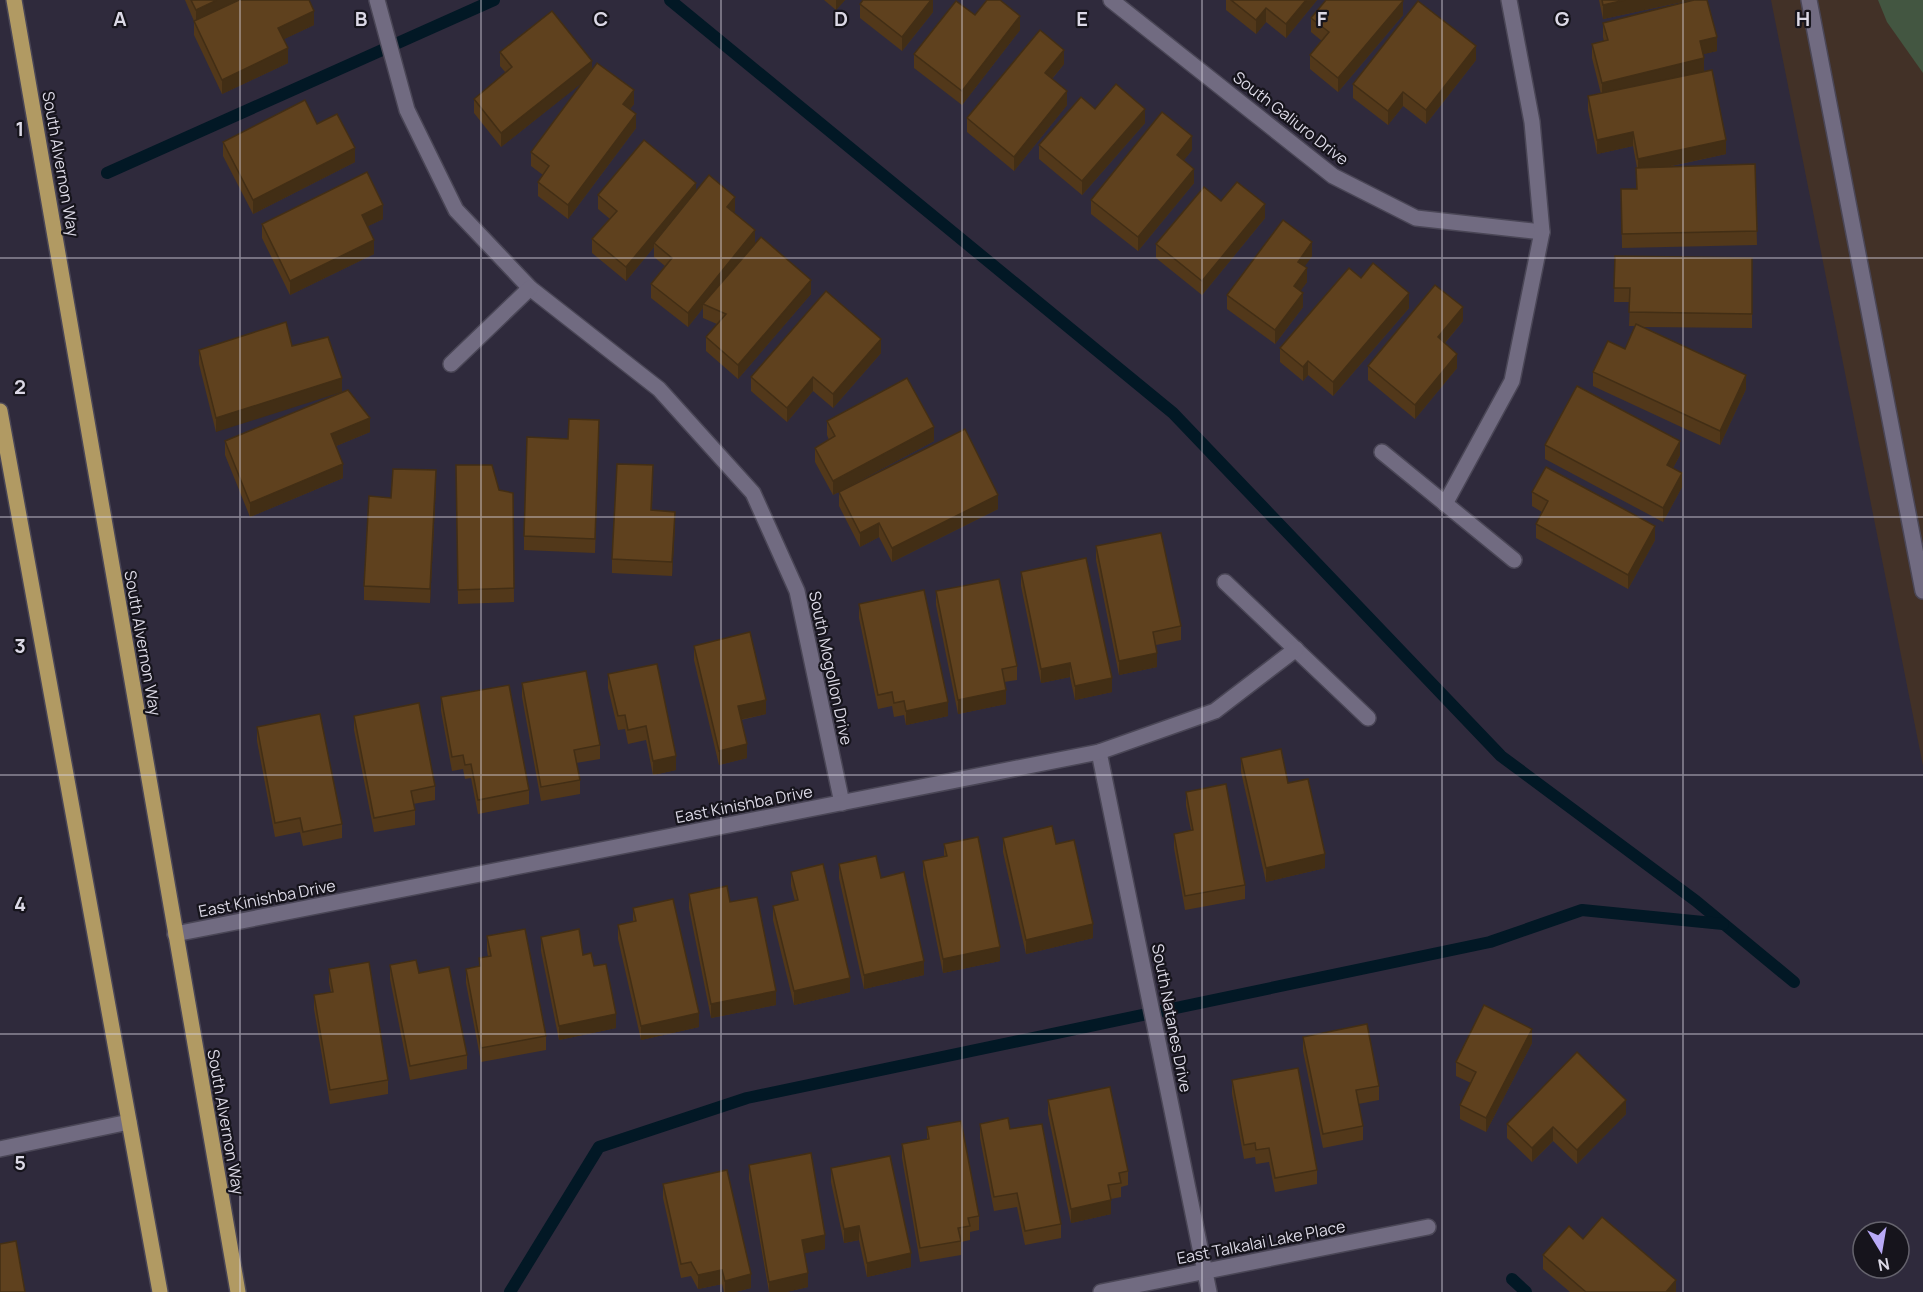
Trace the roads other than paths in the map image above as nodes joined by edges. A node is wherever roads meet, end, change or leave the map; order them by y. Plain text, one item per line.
1 (14, 0) edge
2 (377, 0) edge
3 (1111, 0) edge
4 (1509, 0) edge
5 (1809, 0) edge
6 (1542, 232) junction
7 (530, 288) junction
8 (451, 364) dead end
9 (0, 411) edge
10 (1382, 452) dead end
11 (1445, 504) junction
12 (1514, 560) dead end
13 (1225, 582) dead end
14 (1923, 590) edge
15 (1296, 649) junction
16 (1368, 718) dead end
17 (1099, 752) junction
18 (842, 803) junction
19 (175, 934) junction
20 (129, 1122) junction
21 (0, 1149) edge
22 (1428, 1227) dead end
23 (1205, 1271) junction
24 (160, 1292) edge
25 (238, 1292) edge
26 (1101, 1292) edge
27 (1209, 1292) edge

1 - 19 main road, South Alvernon Way
2 - 7 street, South Mogollon Drive
3 - 6 street, South Galiuro Drive
4 - 6 street
5 - 14 street
6 - 11 street
7 - 8 street
7 - 18 street, South Mogollon Drive
9 - 20 main road
10 - 11 street
11 - 12 street
13 - 15 street
15 - 16 street
15 - 17 street, East Kinishba Drive
17 - 18 street, East Kinishba Drive
17 - 23 street, South Natanes Drive
18 - 19 street, East Kinishba Drive
19 - 25 main road, South Alvernon Way
20 - 21 street
20 - 24 main road
22 - 23 street, East Talkalai Lake Place
23 - 26 street, East Talkalai Lake Place
23 - 27 street, South Natanes Drive

